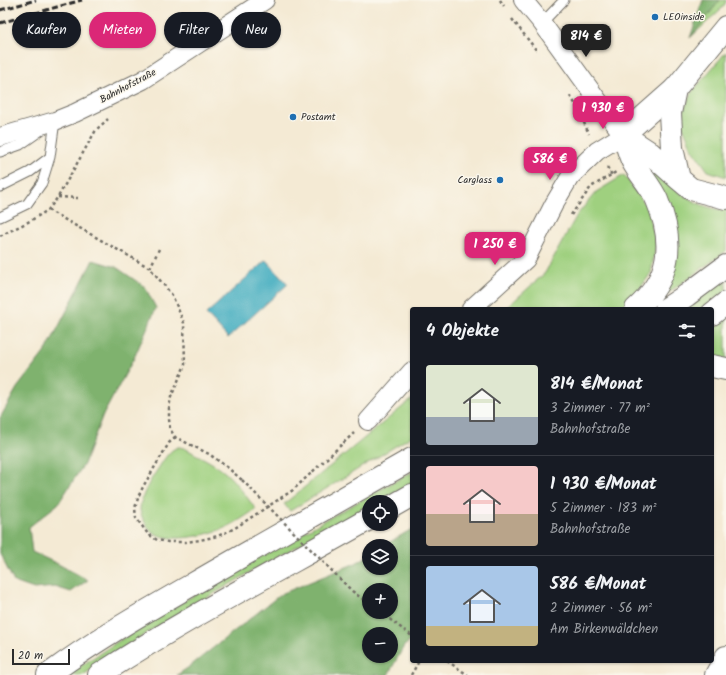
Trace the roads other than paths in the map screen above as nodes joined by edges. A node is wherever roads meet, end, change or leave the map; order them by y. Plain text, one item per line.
1 (265, 0) edge
2 (522, 0) edge
3 (564, 0) edge
4 (542, 23) junction
5 (726, 27) edge
6 (674, 89) junction
7 (55, 121) junction
8 (623, 135) junction
9 (0, 137) edge
10 (0, 152) edge
11 (50, 157) junction
12 (679, 179) junction
13 (0, 187) edge
14 (726, 198) edge
15 (0, 217) edge
16 (726, 266) edge
17 (726, 303) edge
18 (473, 307) edge
19 (638, 307) edge
20 (669, 307) edge
21 (714, 312) edge
22 (714, 366) edge
23 (726, 369) edge
24 (410, 373) edge
25 (368, 421) road end
26 (410, 460) edge
27 (410, 496) edge
28 (398, 503) edge
29 (362, 523) edge
30 (726, 657) edge
31 (48, 675) edge
32 (99, 675) edge
33 (716, 675) edge

1 - 7 street, Bahnhofstraße
2 - 4 street
3 - 4 lane
4 - 8 street
5 - 6 main road
6 - 8 main road
6 - 12 main road
7 - 9 street, Bahnhofstraße
7 - 10 lane
7 - 11 lane
8 - 12 main road
8 - 18 street
8 - 19 main road
11 - 13 lane
11 - 15 lane
12 - 14 main road
16 - 20 main road
17 - 21 main road
22 - 23 main road
24 - 25 street
26 - 31 main road
27 - 28 main road
29 - 32 main road
30 - 33 main road

